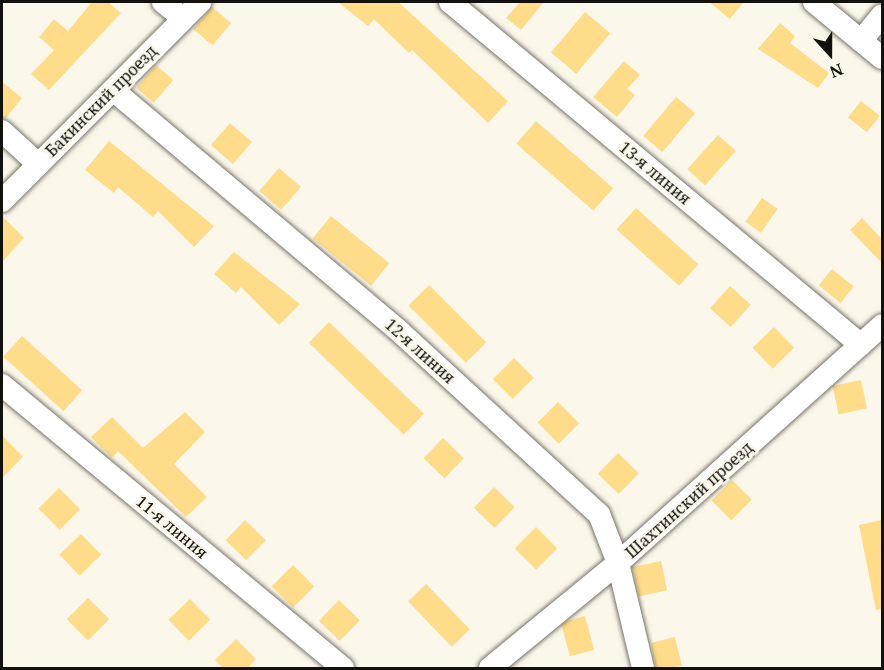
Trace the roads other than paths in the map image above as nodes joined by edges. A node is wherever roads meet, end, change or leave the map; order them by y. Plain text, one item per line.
1 (163, 2) edge
2 (200, 2) edge
3 (450, 2) edge
4 (814, 2) edge
5 (882, 15) edge
6 (183, 18) junction
7 (861, 41) junction
8 (882, 58) edge
9 (112, 90) junction
10 (2, 131) edge
11 (38, 164) junction
12 (2, 201) edge
13 (882, 326) edge
14 (861, 345) junction
15 (2, 385) edge
16 (618, 563) junction
17 (343, 669) edge
18 (490, 669) edge
19 (643, 669) edge

1 - 6 street
2 - 6 street, Бакинский проезд
3 - 14 street, 13-я линия
4 - 7 street
5 - 7 street
6 - 9 street, Бакинский проезд
7 - 8 street
9 - 11 street, Бакинский проезд
9 - 16 street, 12-я линия
10 - 11 street
11 - 12 street, Бакинский проезд
13 - 14 street, Шахтинский проезд
14 - 16 street, Шахтинский проезд
15 - 17 street, 11-я линия
16 - 18 street, Шахтинский проезд
16 - 19 street, 12-я линия

